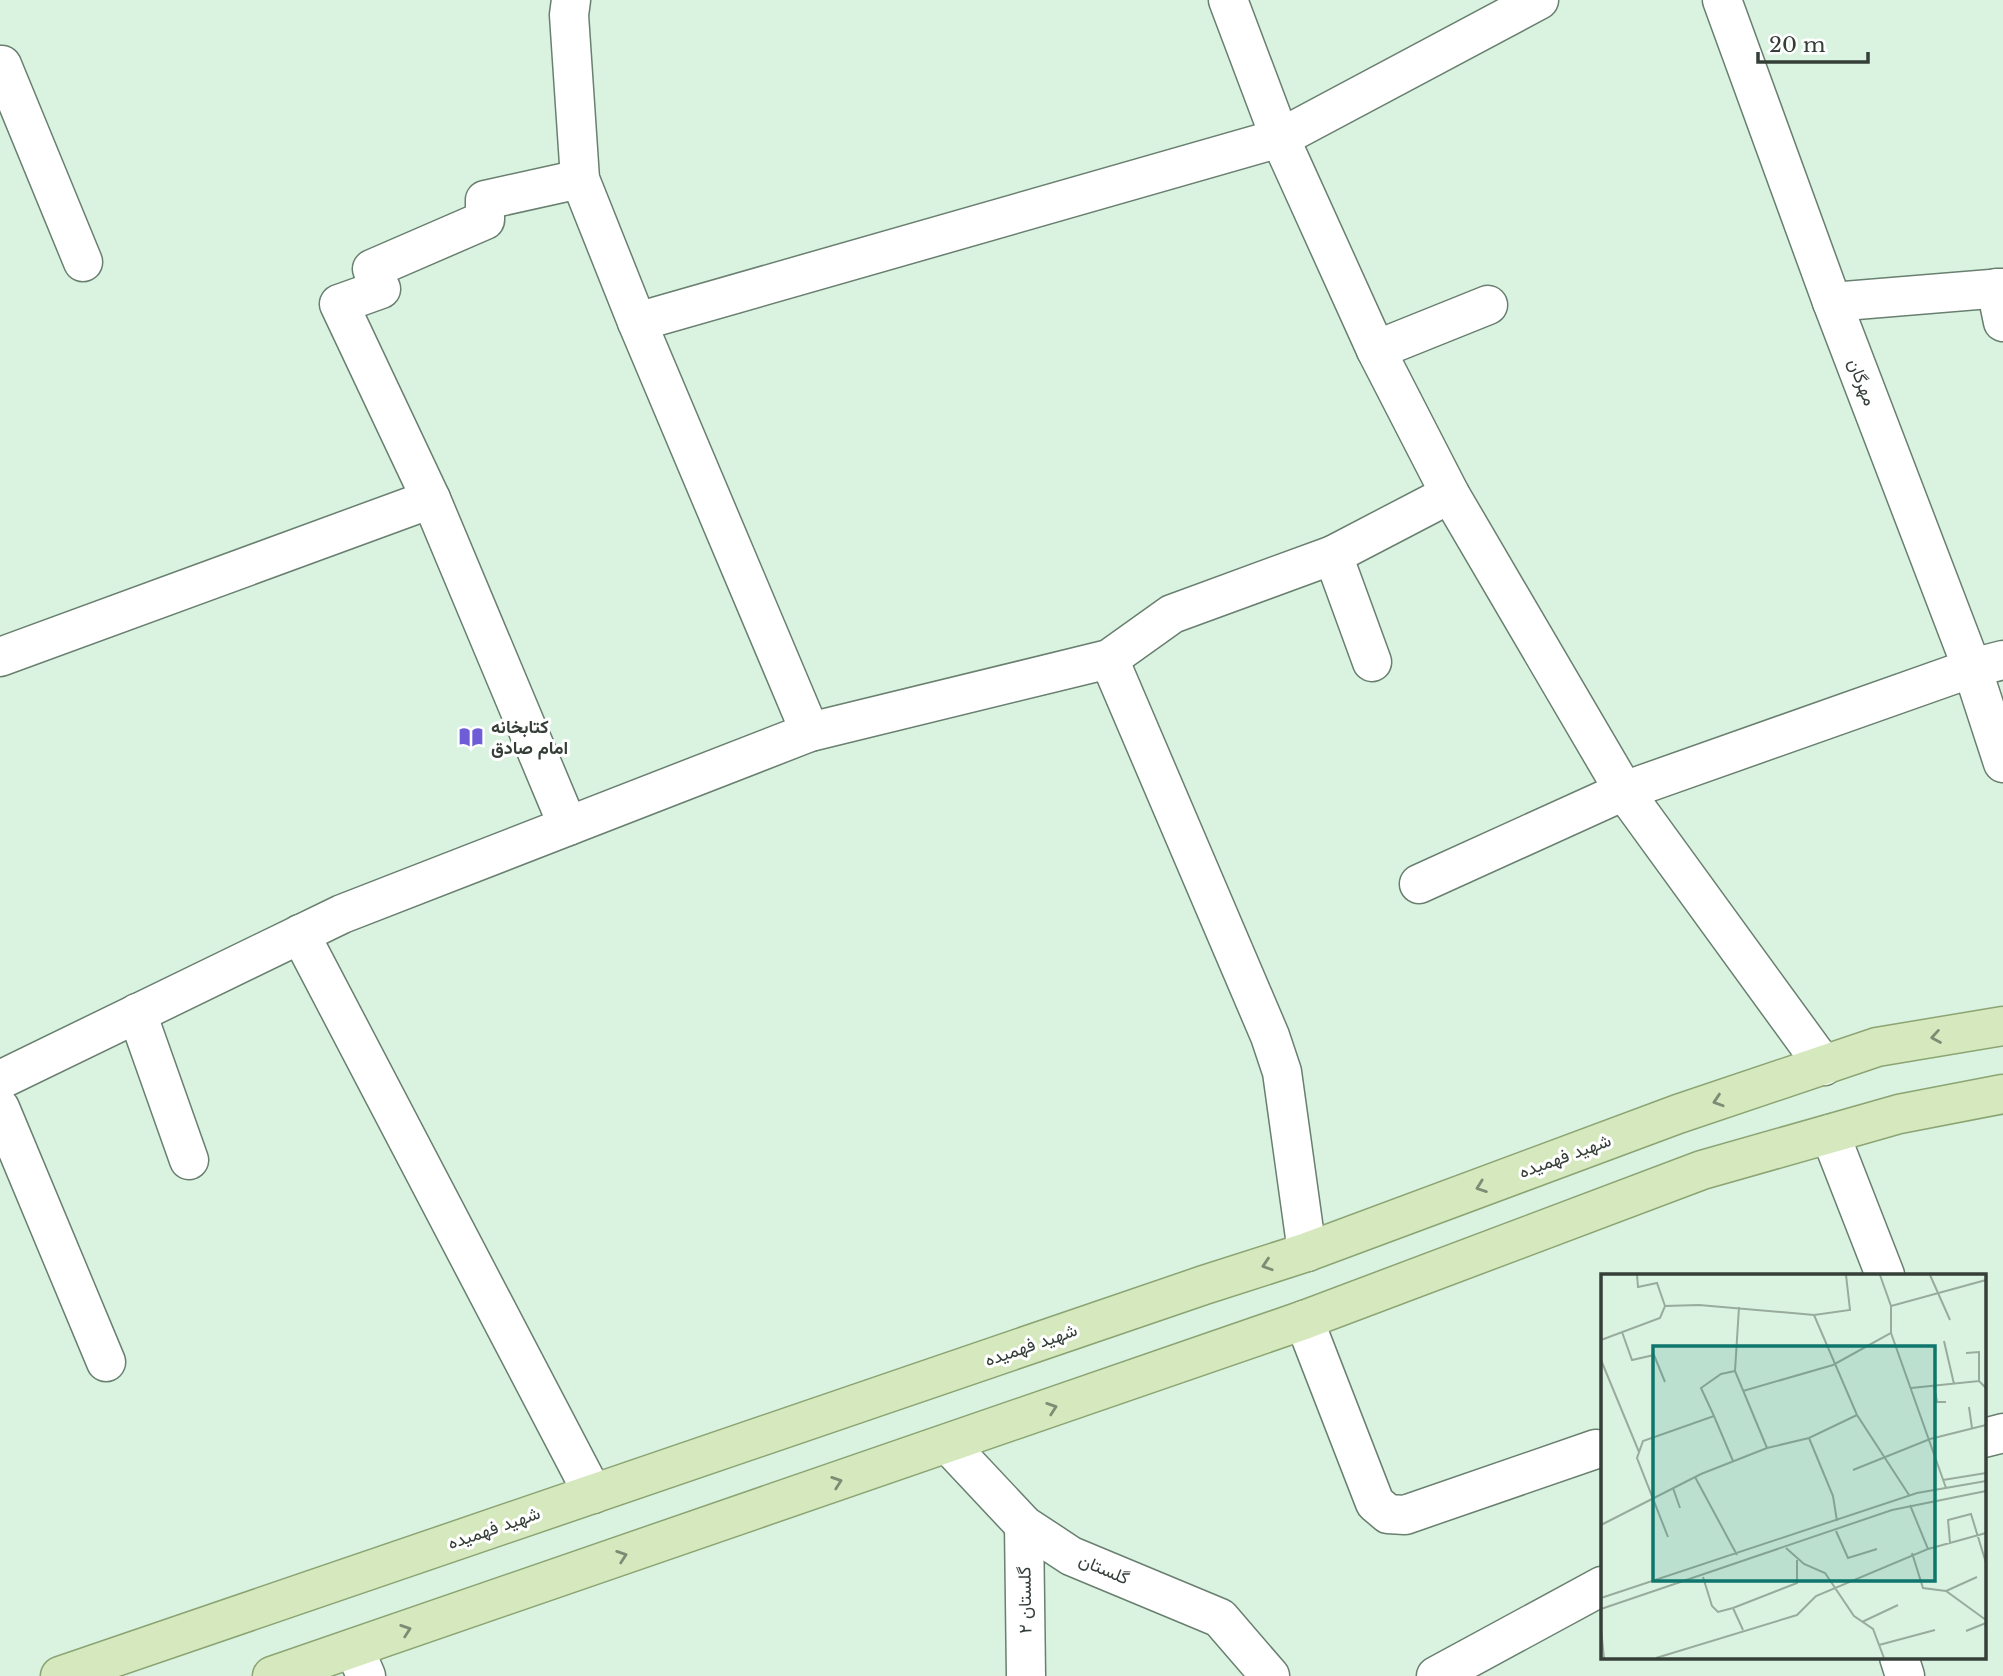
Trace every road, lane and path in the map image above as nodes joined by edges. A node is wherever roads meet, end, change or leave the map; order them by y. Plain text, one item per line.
1 (571, 0) edge
2 (1228, 0) edge
3 (1538, 0) edge
4 (1722, 0) edge
5 (0, 66) edge
6 (1280, 138) junction
7 (580, 179) junction
8 (83, 262) dead end
9 (2001, 299) edge
10 (1832, 302) junction
11 (1488, 305) dead end
12 (638, 322) junction
13 (1376, 350) junction
14 (1450, 494) junction
15 (431, 499) junction
16 (1333, 555) junction
17 (0, 657) edge
18 (1109, 659) junction
19 (1373, 662) dead end
20 (1988, 664) edge
21 (810, 732) junction
22 (2003, 764) edge
23 (1624, 791) junction
24 (568, 826) junction
25 (1419, 884) dead end
26 (300, 934) junction
27 (137, 1013) junction
28 (2003, 1026) edge
29 (1824, 1066) junction
30 (0, 1080) edge
31 (2003, 1094) edge
32 (0, 1108) edge
33 (1830, 1134) junction
34 (190, 1160) dead end
35 (1307, 1252) junction
36 (1885, 1274) edge
37 (1304, 1320) junction
38 (106, 1362) dead end
39 (2003, 1433) edge
40 (1986, 1437) edge
41 (948, 1444) junction
42 (1596, 1449) dead end
43 (593, 1494) junction
44 (1024, 1525) junction
45 (1601, 1587) edge
46 (1899, 1658) edge
47 (360, 1662) edge
48 (124, 1665) edge
49 (60, 1676) edge
50 (272, 1676) edge
51 (1026, 1676) edge
52 (1270, 1676) edge
53 (1436, 1676) edge
54 (1905, 1676) edge

1 - 7 street
2 - 6 street
3 - 6 street
4 - 10 street, مهرگان
5 - 8 street
6 - 12 street
6 - 13 street
7 - 12 street
7 - 15 street
9 - 10 street
10 - 20 street, مهرگان
11 - 13 street
12 - 21 street
13 - 14 street
14 - 16 street
14 - 23 street
15 - 17 street
15 - 24 street
16 - 18 street
16 - 19 street
18 - 21 street
18 - 35 street
20 - 22 street, مهرگان
20 - 23 street
21 - 24 street
23 - 25 street
23 - 29 street
24 - 26 street
26 - 27 street
26 - 43 street
27 - 30 street
27 - 34 street
28 -> 29 main road, شهید فهمیده
29 -> 35 main road, شهید فهمیده
31 - 33 main road
32 - 38 street
33 - 36 street
33 - 37 main road
35 -> 43 main road, شهید فهمیده
41 -> 37 main road
37 - 42 street
39 - 40 street
41 - 44 street, گلستان
47 -> 41 main road
43 - 48 main road, شهید فهمیده
44 - 51 street, گلستان ۲
44 - 52 street, گلستان
45 - 53 street
46 - 54 street
47 - 50 main road
48 - 49 main road, شهید فهمیده

